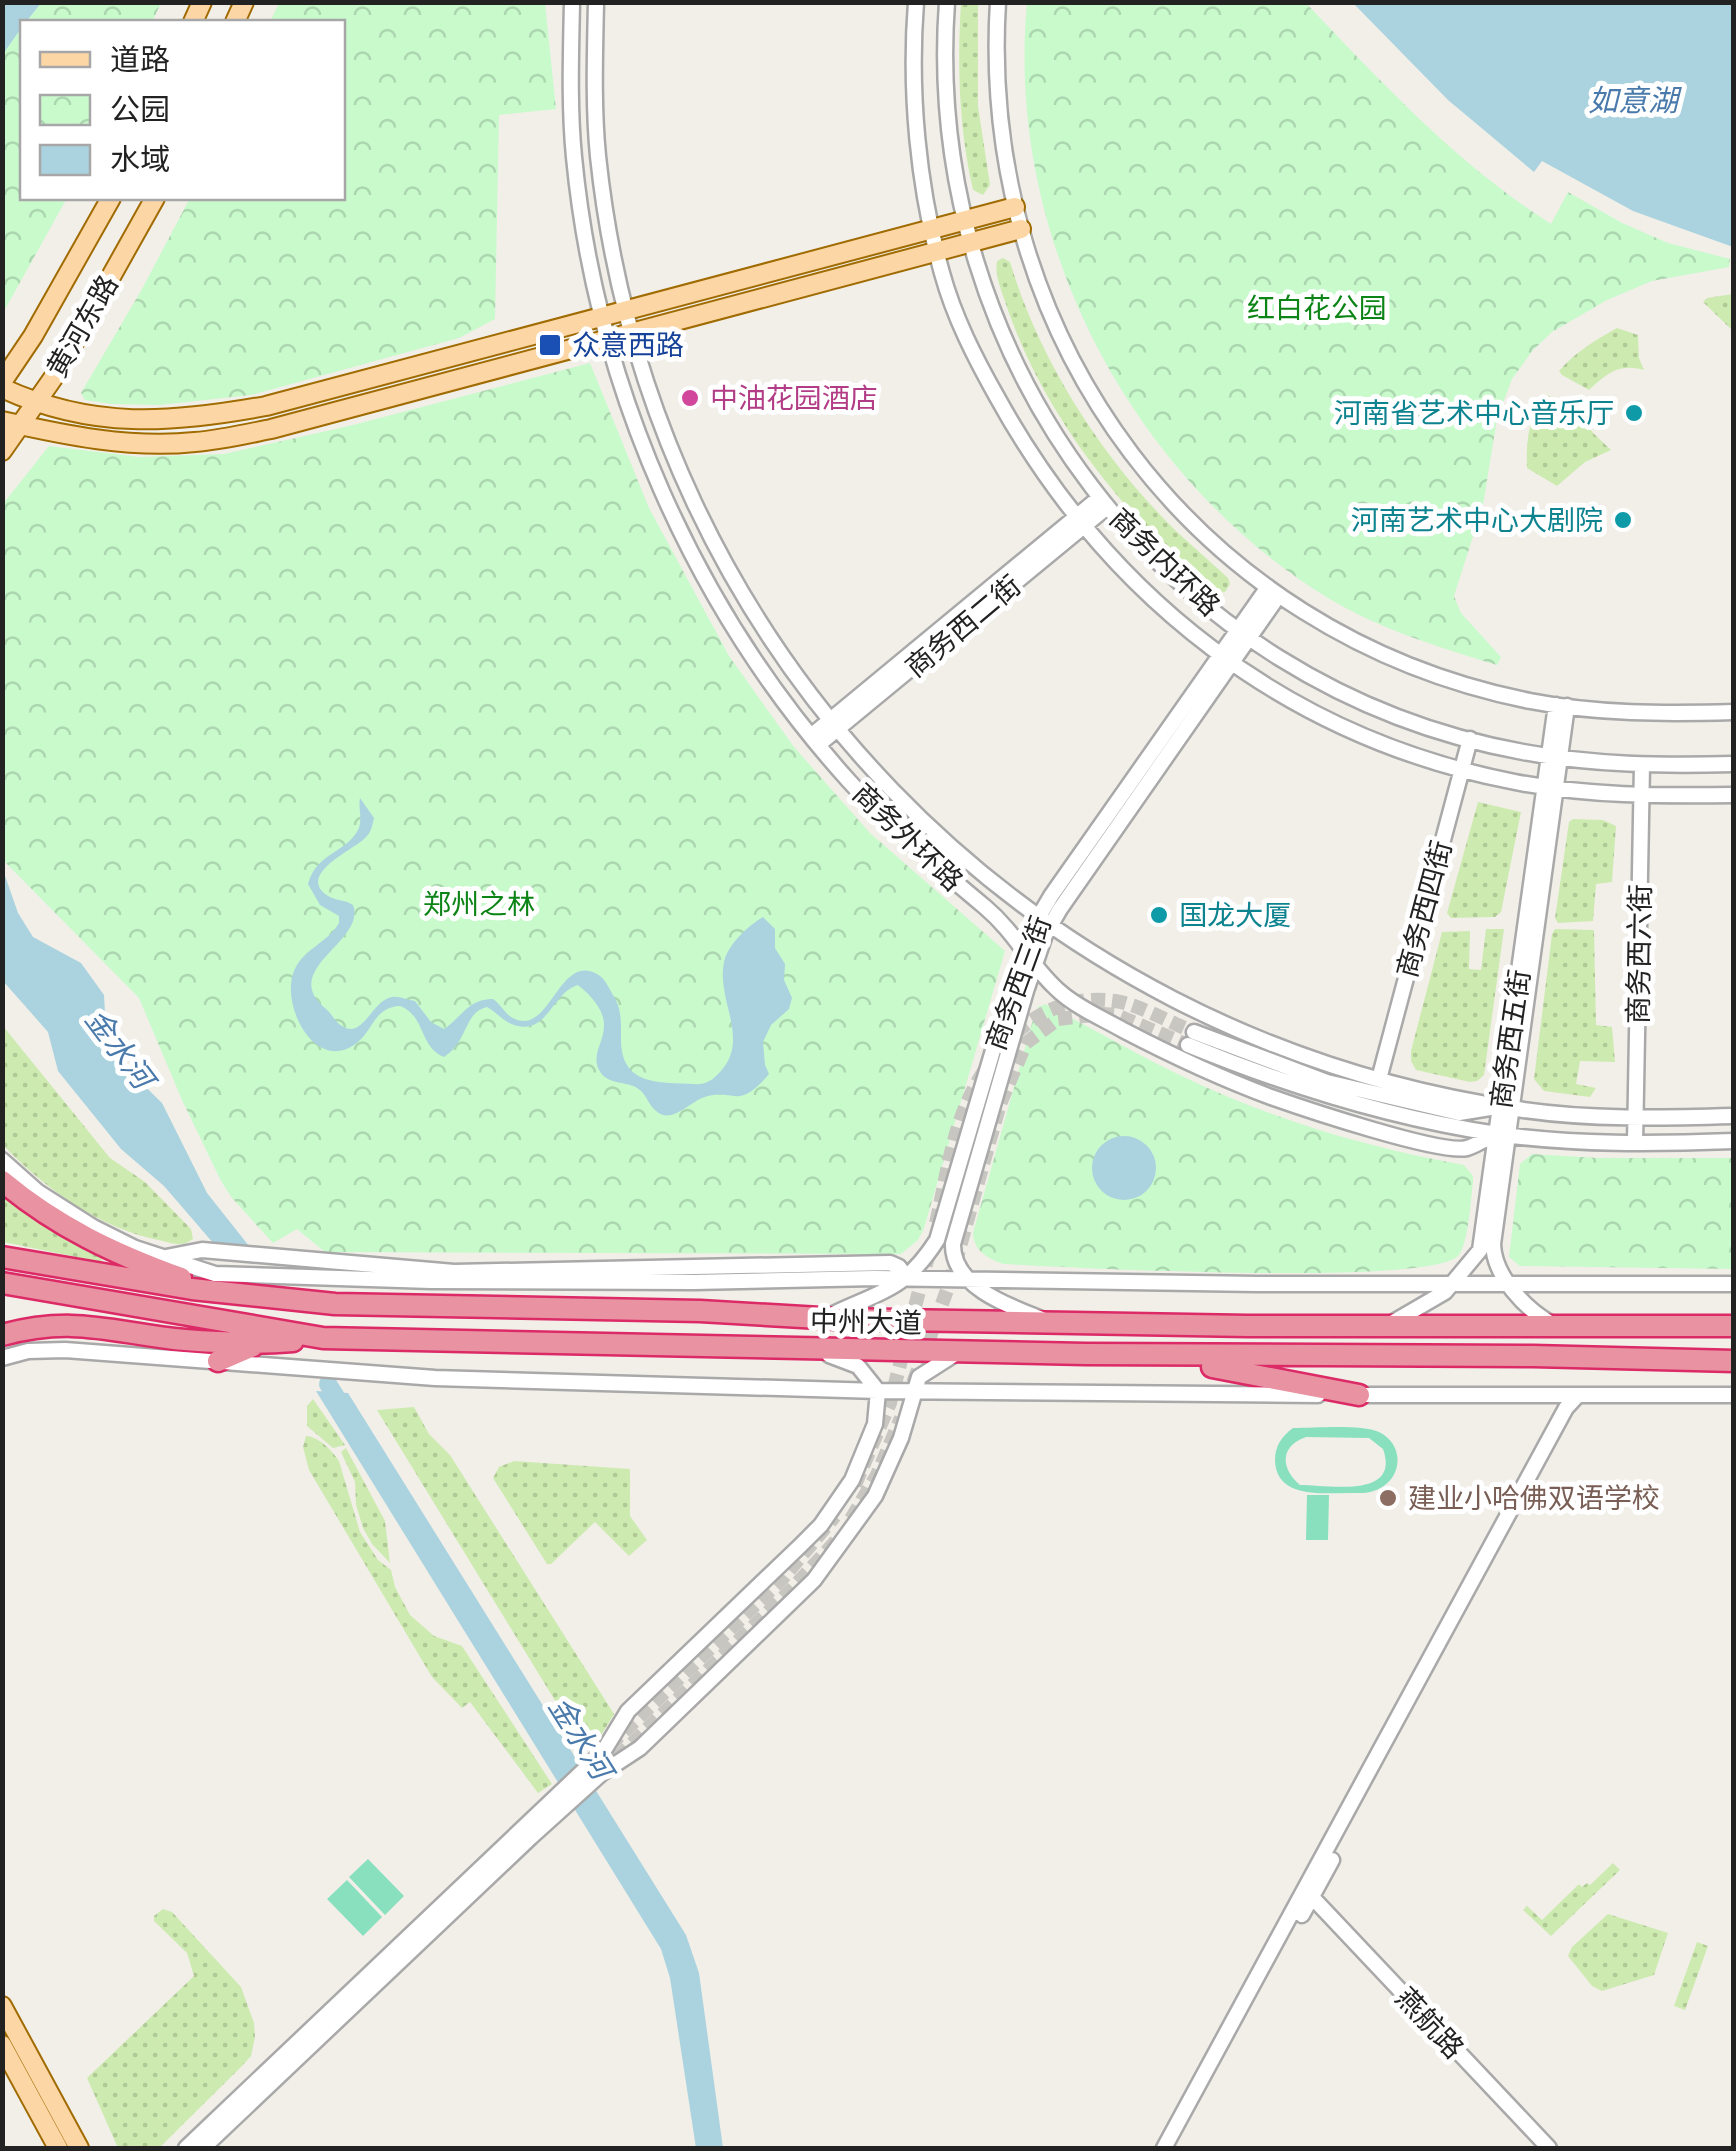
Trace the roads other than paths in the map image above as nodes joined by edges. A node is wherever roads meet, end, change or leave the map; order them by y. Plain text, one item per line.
1 (572, 2) edge
2 (596, 2) edge
3 (916, 2) edge
4 (947, 2) edge
5 (998, 2) edge
6 (110, 200) edge
7 (153, 200) edge
8 (1015, 207) junction
9 (965, 220) junction
10 (931, 229) junction
11 (1021, 229) junction
12 (971, 242) junction
13 (936, 252) junction
14 (626, 311) junction
15 (602, 317) junction
16 (632, 334) junction
17 (608, 340) junction
18 (2, 385) edge
19 (37, 401) junction
20 (11, 423) edge
21 (2, 450) edge
22 (1103, 503) junction
23 (1079, 522) junction
24 (1274, 591) junction
25 (1244, 633) junction
26 (1226, 659) junction
27 (1561, 705) junction
28 (1734, 712) edge
29 (833, 726) junction
30 (1470, 739) junction
31 (815, 741) junction
32 (1554, 756) junction
33 (1734, 764) edge
34 (1642, 765) junction
35 (1462, 769) junction
36 (1550, 787) junction
37 (1734, 795) edge
38 (1642, 796) junction
39 (1045, 921) junction
40 (1024, 951) junction
41 (1034, 966) junction
42 (1378, 1079) junction
43 (1506, 1107) junction
44 (1734, 1116) edge
45 (1636, 1117) junction
46 (1501, 1134) junction
47 (1734, 1141) edge
48 (1635, 1143) junction
49 (2, 1160) edge
50 (2, 1181) edge
51 (2, 1257) edge
52 (165, 1257) junction
53 (907, 1278) junction
54 (968, 1279) junction
55 (217, 1280) junction
56 (1454, 1283) junction
57 (1509, 1283) junction
58 (2, 1284) edge
59 (1734, 1284) edge
60 (823, 1318) junction
61 (1052, 1323) junction
62 (1557, 1326) junction
63 (1734, 1326) edge
64 (1384, 1327) junction
65 (2, 1335) edge
66 (323, 1338) junction
67 (259, 1344) junction
68 (815, 1348) junction
69 (960, 1351) junction
70 (1126, 1355) junction
71 (2, 1358) edge
72 (1734, 1360) edge
73 (218, 1361) junction
74 (878, 1391) junction
75 (913, 1391) junction
76 (1358, 1395) junction
77 (1578, 1395) junction
78 (1734, 1395) edge
79 (599, 1766) junction
80 (557, 1806) junction
81 (1312, 1896) junction
82 (2, 2006) edge
83 (2, 2045) edge
84 (58, 2148) edge
85 (79, 2148) edge
86 (186, 2148) edge
87 (203, 2148) edge
88 (1164, 2148) edge
89 (1174, 2148) edge
90 (1549, 2148) edge

1 - 15 street, 商务外环路
2 - 14 street, 商务外环路
3 - 10 street
4 - 9 street, 商务内环路
5 - 8 street, 商务内环路
6 - 18 main road, 黄河东路
7 - 19 main road, 黄河东路
8 - 9 main road
8 - 11 street, 商务内环路
9 - 10 main road
9 - 12 street, 商务内环路
10 - 13 street
10 - 14 main road
11 - 12 main road
11 - 24 street, 商务内环路
12 - 13 main road
12 - 22 street, 商务内环路
13 - 16 main road
13 - 23 street
14 - 15 main road
14 - 16 street, 商务外环路
15 - 17 street, 商务外环路
15 - 19 main road
16 - 17 main road
16 - 29 street, 商务外环路
17 - 20 main road
17 - 31 street, 商务外环路
18 - 19 main road
19 - 20 main road, 黄河东路
20 - 21 main road, 黄河东路
22 - 23 street, 商务西二街
22 - 25 street, 商务内环路
23 - 26 street
23 - 29 street, 商务西二街
24 - 25 street, 商务西三街
24 - 27 street, 商务内环路
25 - 26 street, 商务西三街
25 - 30 street, 商务内环路
26 - 35 street
26 - 39 street, 商务西三街
27 - 28 street, 商务内环路
27 - 32 street, 商务西五街
29 - 31 street, 商务西二街
29 - 39 street, 商务外环路
30 - 32 street, 商务内环路
30 - 35 street, 商务西四街
31 - 40 street, 商务外环路
32 - 34 street, 商务内环路
32 - 36 street, 商务西五街
33 - 34 street, 商务内环路
34 - 38 street, 商务西六街
35 - 36 street
35 - 42 street, 商务西四街
36 - 38 street
36 - 43 street, 商务西五街
37 - 38 street
38 - 45 street, 商务西六街
39 - 40 street, 商务西三街
39 - 41 street, 商务西三街
39 - 42 street, 商务外环路
40 - 41 street, 商务外环路
40 - 53 street, 商务西三街
41 - 46 street, 商务外环路
41 - 54 street, 商务西三街
42 - 43 street, 商务外环路
43 - 45 street, 商务外环路
43 - 46 street, 商务西五街
43 - 46 street
44 - 45 street, 商务外环路
45 - 48 street, 商务西六街
46 - 48 street, 商务外环路
46 - 56 street, 商务西五街
46 - 57 street, 商务西五街
47 - 48 street, 商务外环路
49 - 52 street
50 - 55 highway
51 - 55 highway, 中州大道
52 - 53 street
52 - 55 street
53 - 54 street
53 - 55 street
53 - 60 street, 商务西三街
54 - 56 street
54 - 61 street
55 - 60 highway, 中州大道
56 - 57 street
56 - 64 street, 商务西五街
57 - 59 street
57 - 62 street, 商务西五街
58 - 66 highway, 中州大道
60 - 61 highway, 中州大道
61 - 64 highway, 中州大道
62 - 63 highway, 中州大道
62 - 64 highway, 中州大道
65 - 67 highway
66 - 67 highway
66 - 68 highway, 中州大道
67 - 73 highway
68 - 69 highway, 中州大道
68 - 74 street
69 - 70 highway, 中州大道
69 - 75 street
70 - 72 highway, 中州大道
70 - 76 highway
71 - 73 street
73 - 74 street
74 - 75 street
74 - 79 street
75 - 76 street
75 - 79 street
76 - 77 street
77 - 78 street
77 - 81 street
77 - 88 street
79 - 80 street
80 - 86 street
80 - 87 street
81 - 89 street
81 - 90 street, 燕航路
82 - 85 main road
83 - 84 main road

